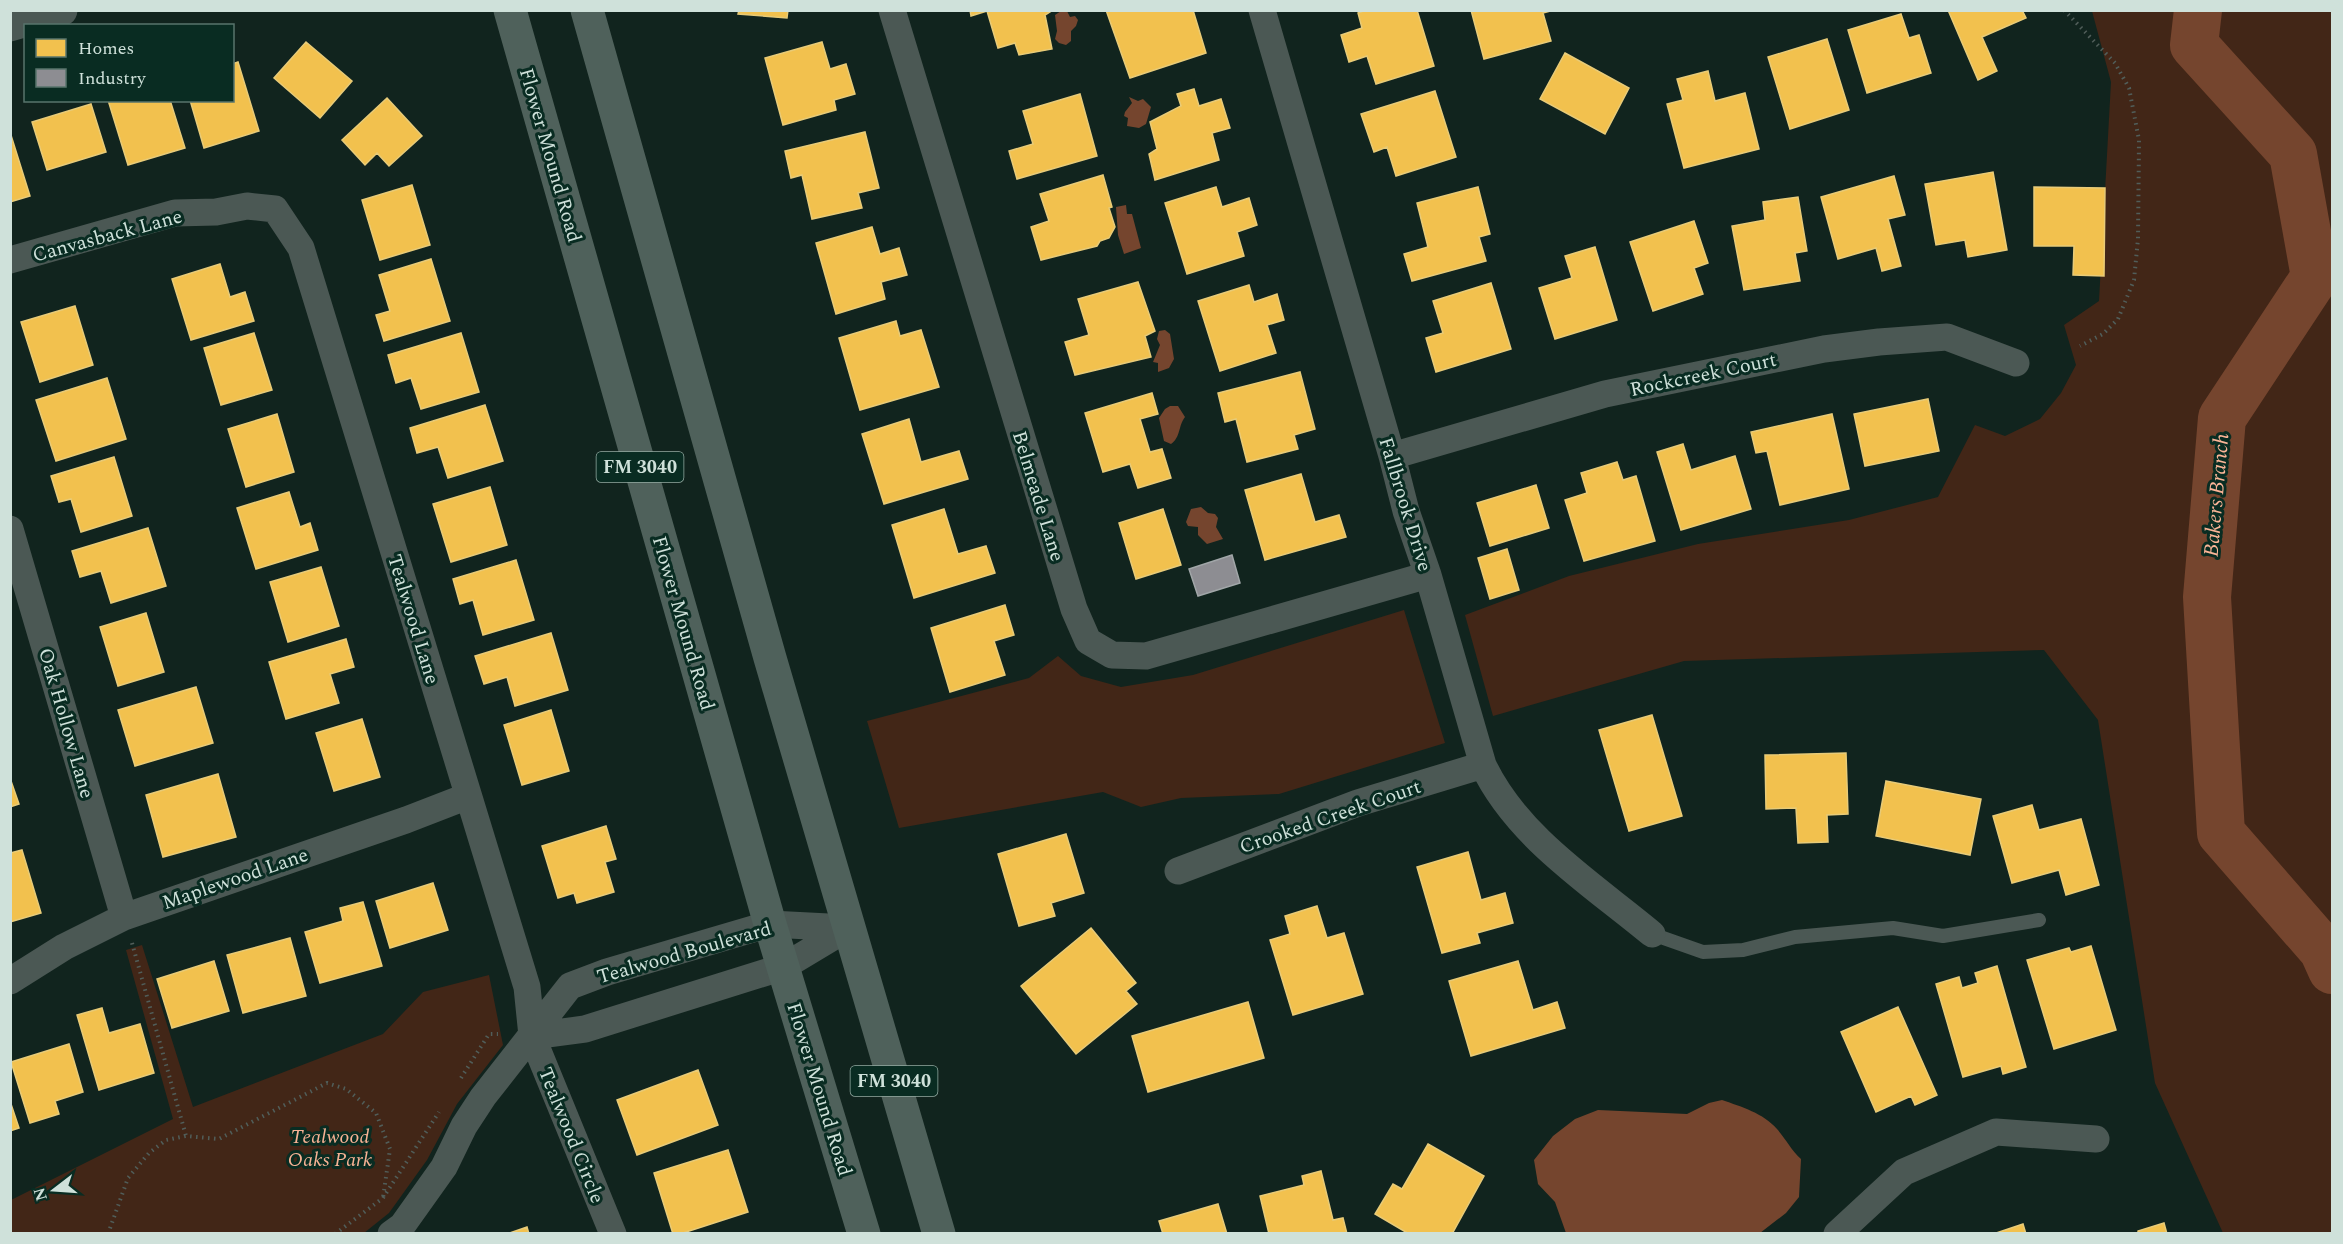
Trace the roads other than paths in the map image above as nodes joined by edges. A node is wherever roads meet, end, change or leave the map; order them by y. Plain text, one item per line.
1 (60, 10) edge
2 (510, 10) edge
3 (587, 10) edge
4 (892, 10) edge
5 (1262, 10) edge
6 (10, 25) edge
7 (275, 209) joint
8 (10, 260) edge
9 (2016, 363) dead end
10 (1392, 456) junction
11 (10, 529) edge
12 (1428, 575) junction
13 (1482, 765) junction
14 (468, 796) junction
15 (1178, 871) dead end
16 (124, 917) junction
17 (2039, 920) dead end
18 (770, 924) junction
19 (848, 928) junction
20 (1652, 934) joint
21 (783, 967) junction
22 (10, 981) edge
23 (532, 1036) junction
24 (2096, 1139) dead end
25 (392, 1233) edge
26 (613, 1233) edge
27 (864, 1233) edge
28 (939, 1233) edge
29 (1837, 1233) edge

1 - 6 main road
2 - 18 main road, Flower Mound Road / FM 3040
3 - 19 main road, FM 3040
4 - 12 street, Belmeade Lane
5 - 10 street, Fallbrook Drive
7 - 8 street, Canvasback Lane
7 - 14 street, Tealwood Lane
9 - 10 street, Rockcreek Court
10 - 12 street, Fallbrook Drive
11 - 16 street, Oak Hollow Lane
12 - 13 street, Fallbrook Drive
13 - 15 street, Crooked Creek Court
13 - 20 street, Fallbrook Drive
14 - 16 street, Maplewood Lane
14 - 23 street, Tealwood Lane
16 - 22 street, Maplewood Lane
17 - 20 lane
18 - 19 street, Tealwood Boulevard
18 - 21 main road, Flower Mound Road / FM 3040
18 - 23 street, Tealwood Boulevard
19 - 21 street, Tealwood Boulevard
19 - 28 main road, FM 3040
21 - 23 street, Tealwood Boulevard
21 - 27 main road, Flower Mound Road / FM 3040
23 - 25 street, Tealwood Boulevard
23 - 26 street, Tealwood Circle
24 - 29 street

